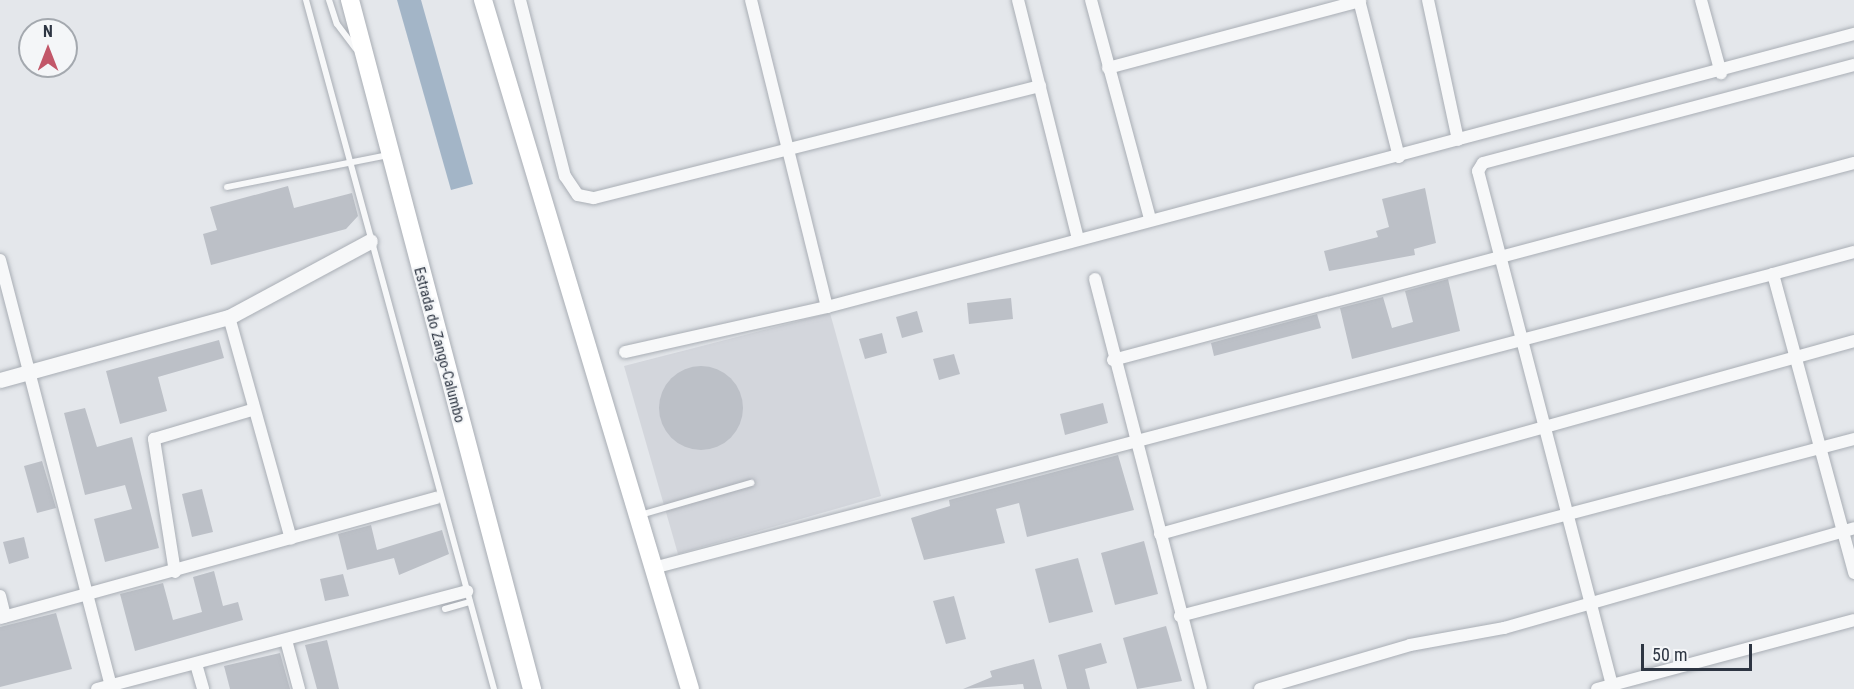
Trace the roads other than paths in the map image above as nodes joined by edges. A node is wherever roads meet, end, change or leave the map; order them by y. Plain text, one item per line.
1 (306, 0) edge
2 (329, 0) edge
3 (350, 0) edge
4 (483, 0) edge
5 (520, 0) edge
6 (752, 0) edge
7 (1018, 0) edge
8 (1091, 0) edge
9 (1360, 0) edge
10 (1428, 0) edge
11 (1701, 0) edge
12 (1854, 34) edge
13 (366, 62) junction
14 (1854, 65) edge
15 (1108, 68) junction
16 (1721, 73) junction
17 (1040, 86) junction
18 (1458, 140) junction
19 (792, 151) junction
20 (389, 155) junction
21 (1399, 157) junction
22 (348, 162) junction
23 (1854, 163) edge
24 (227, 187) dead end
25 (1150, 218) junction
26 (1078, 238) junction
27 (370, 241) junction
28 (1854, 252) edge
29 (1497, 255) junction
30 (0, 260) edge
31 (1773, 274) junction
32 (1095, 279) dead end
33 (827, 307) junction
34 (229, 317) junction
35 (1523, 339) junction
36 (1854, 341) edge
37 (625, 352) dead end
38 (1795, 359) junction
39 (1113, 360) junction
40 (30, 375) junction
41 (0, 380) edge
42 (252, 410) junction
43 (1546, 426) junction
44 (1854, 439) edge
45 (1134, 441) junction
46 (1818, 449) junction
47 (751, 483) dead end
48 (437, 498) junction
49 (640, 515) junction
50 (1568, 515) junction
51 (1848, 529) edge
52 (1160, 534) junction
53 (291, 539) junction
54 (657, 567) junction
55 (175, 572) junction
56 (1854, 573) edge
57 (87, 593) junction
58 (0, 596) edge
59 (469, 596) junction
60 (1589, 603) junction
61 (445, 609) dead end
62 (1180, 616) junction
63 (2, 617) edge
64 (1854, 620) edge
65 (286, 640) junction
66 (196, 664) junction
67 (111, 687) edge
68 (1612, 687) edge
69 (97, 689) edge
70 (202, 689) edge
71 (299, 689) edge
72 (494, 689) edge
73 (532, 689) edge
74 (690, 689) edge
75 (1201, 689) edge
76 (1260, 689) edge
77 (1597, 689) edge

1 - 22 lane
2 - 13 lane
3 - 13 main road, Estrada do Zango-Calumbo
4 - 49 main road
5 - 19 street
6 - 19 street
7 - 17 street
8 - 15 street
9 - 15 street
9 - 21 street
10 - 18 street
11 - 16 street
12 - 16 street
13 - 20 main road, Estrada do Zango-Calumbo
14 - 29 street
15 - 25 street
16 - 18 street
17 - 19 street
17 - 26 street
18 - 21 street
19 - 33 street
20 - 22 lane
20 - 73 main road, Estrada do Zango-Calumbo
21 - 25 street
22 - 24 lane
22 - 27 lane
23 - 29 street
25 - 26 street
26 - 33 street
27 - 34 street
27 - 48 lane
28 - 31 street
29 - 35 street
29 - 39 street
30 - 40 street
31 - 35 street
31 - 38 street
32 - 39 street
33 - 37 street
34 - 40 street
34 - 42 street
35 - 43 street
35 - 45 street
36 - 38 street
38 - 43 street
38 - 46 street
39 - 45 street
40 - 41 street
40 - 57 street
42 - 53 street
42 - 55 street
43 - 50 street
43 - 52 street
44 - 46 street
45 - 52 street
45 - 54 street
46 - 50 street
46 - 51 street
47 - 49 lane
48 - 53 street
48 - 59 lane
49 - 54 main road
50 - 60 street
50 - 62 street
51 - 56 street
51 - 60 street
52 - 62 street
53 - 55 street
54 - 74 main road
55 - 57 street
57 - 63 street
57 - 67 street
58 - 63 street
59 - 61 lane
59 - 65 street
59 - 72 lane
60 - 68 street
60 - 76 street
62 - 75 street
64 - 68 street
65 - 66 street
65 - 71 street
66 - 67 street
66 - 70 street
67 - 69 street
68 - 77 street

